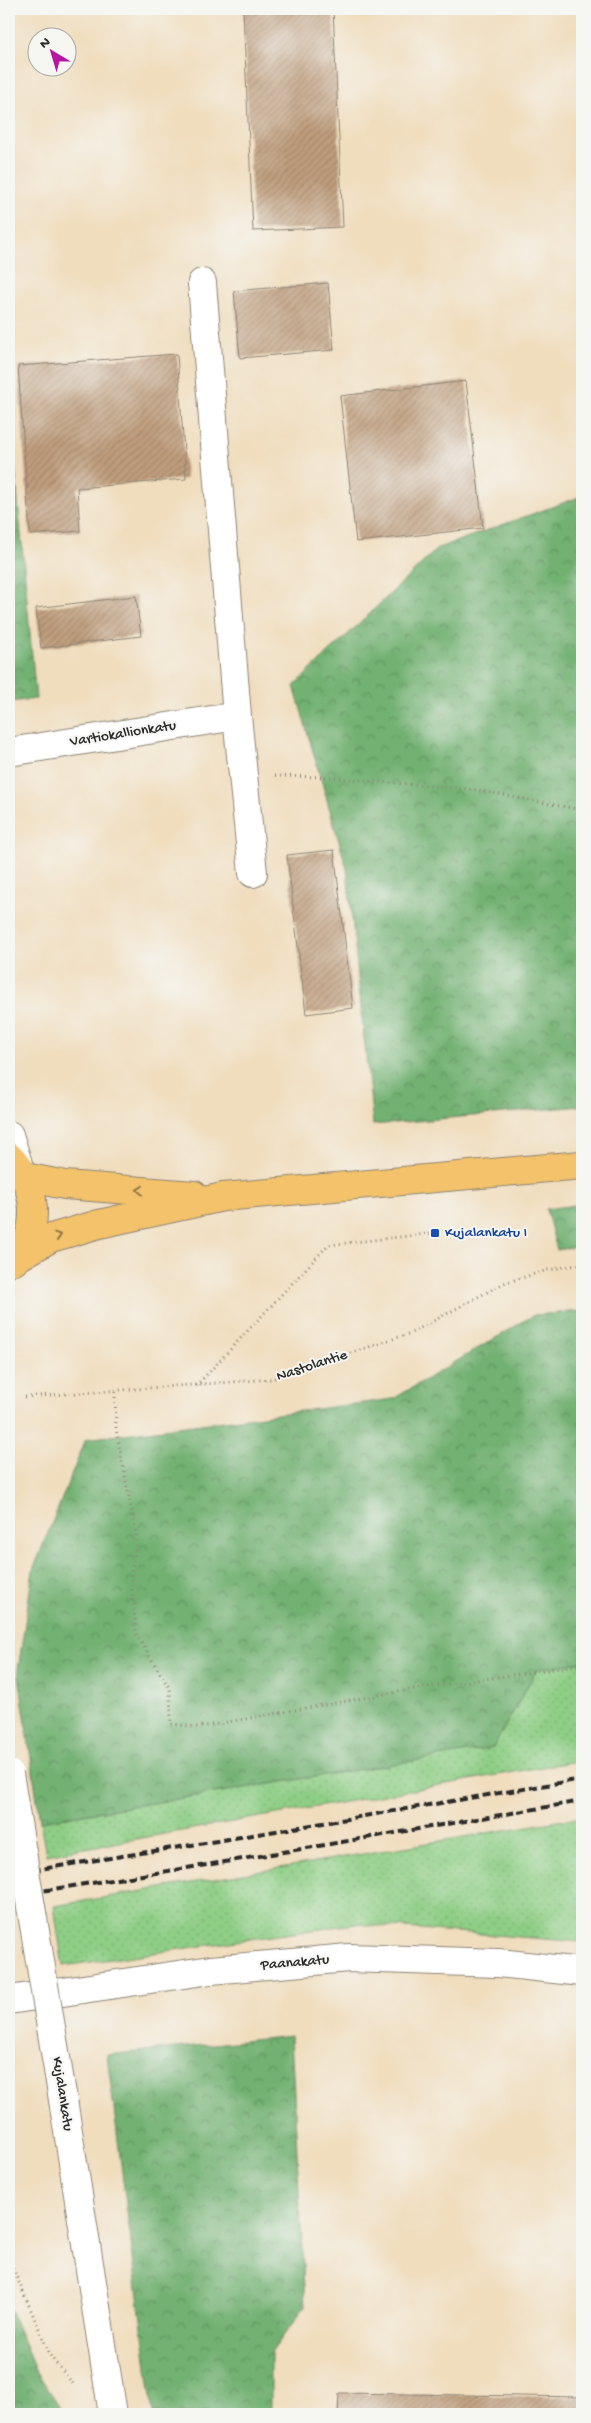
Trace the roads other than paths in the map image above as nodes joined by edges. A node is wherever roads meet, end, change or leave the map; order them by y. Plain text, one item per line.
1 (202, 283) dead end
2 (237, 716) junction
3 (9, 752) edge
4 (253, 873) dead end
5 (9, 1135) edge
6 (582, 1166) edge
7 (18, 1167) edge
8 (223, 1197) junction
9 (12, 1262) edge
10 (9, 1774) edge
11 (582, 1972) edge
12 (9, 2000) edge
13 (113, 2414) edge

1 - 2 street
2 - 3 street, Vartiokallionkatu
2 - 4 street
5 - 7 street
6 - 8 main road
8 -> 7 main road
7 - 9 main road
9 -> 8 main road
10 - 13 street, Kujalankatu, bridge
11 - 12 street, Paanakatu

